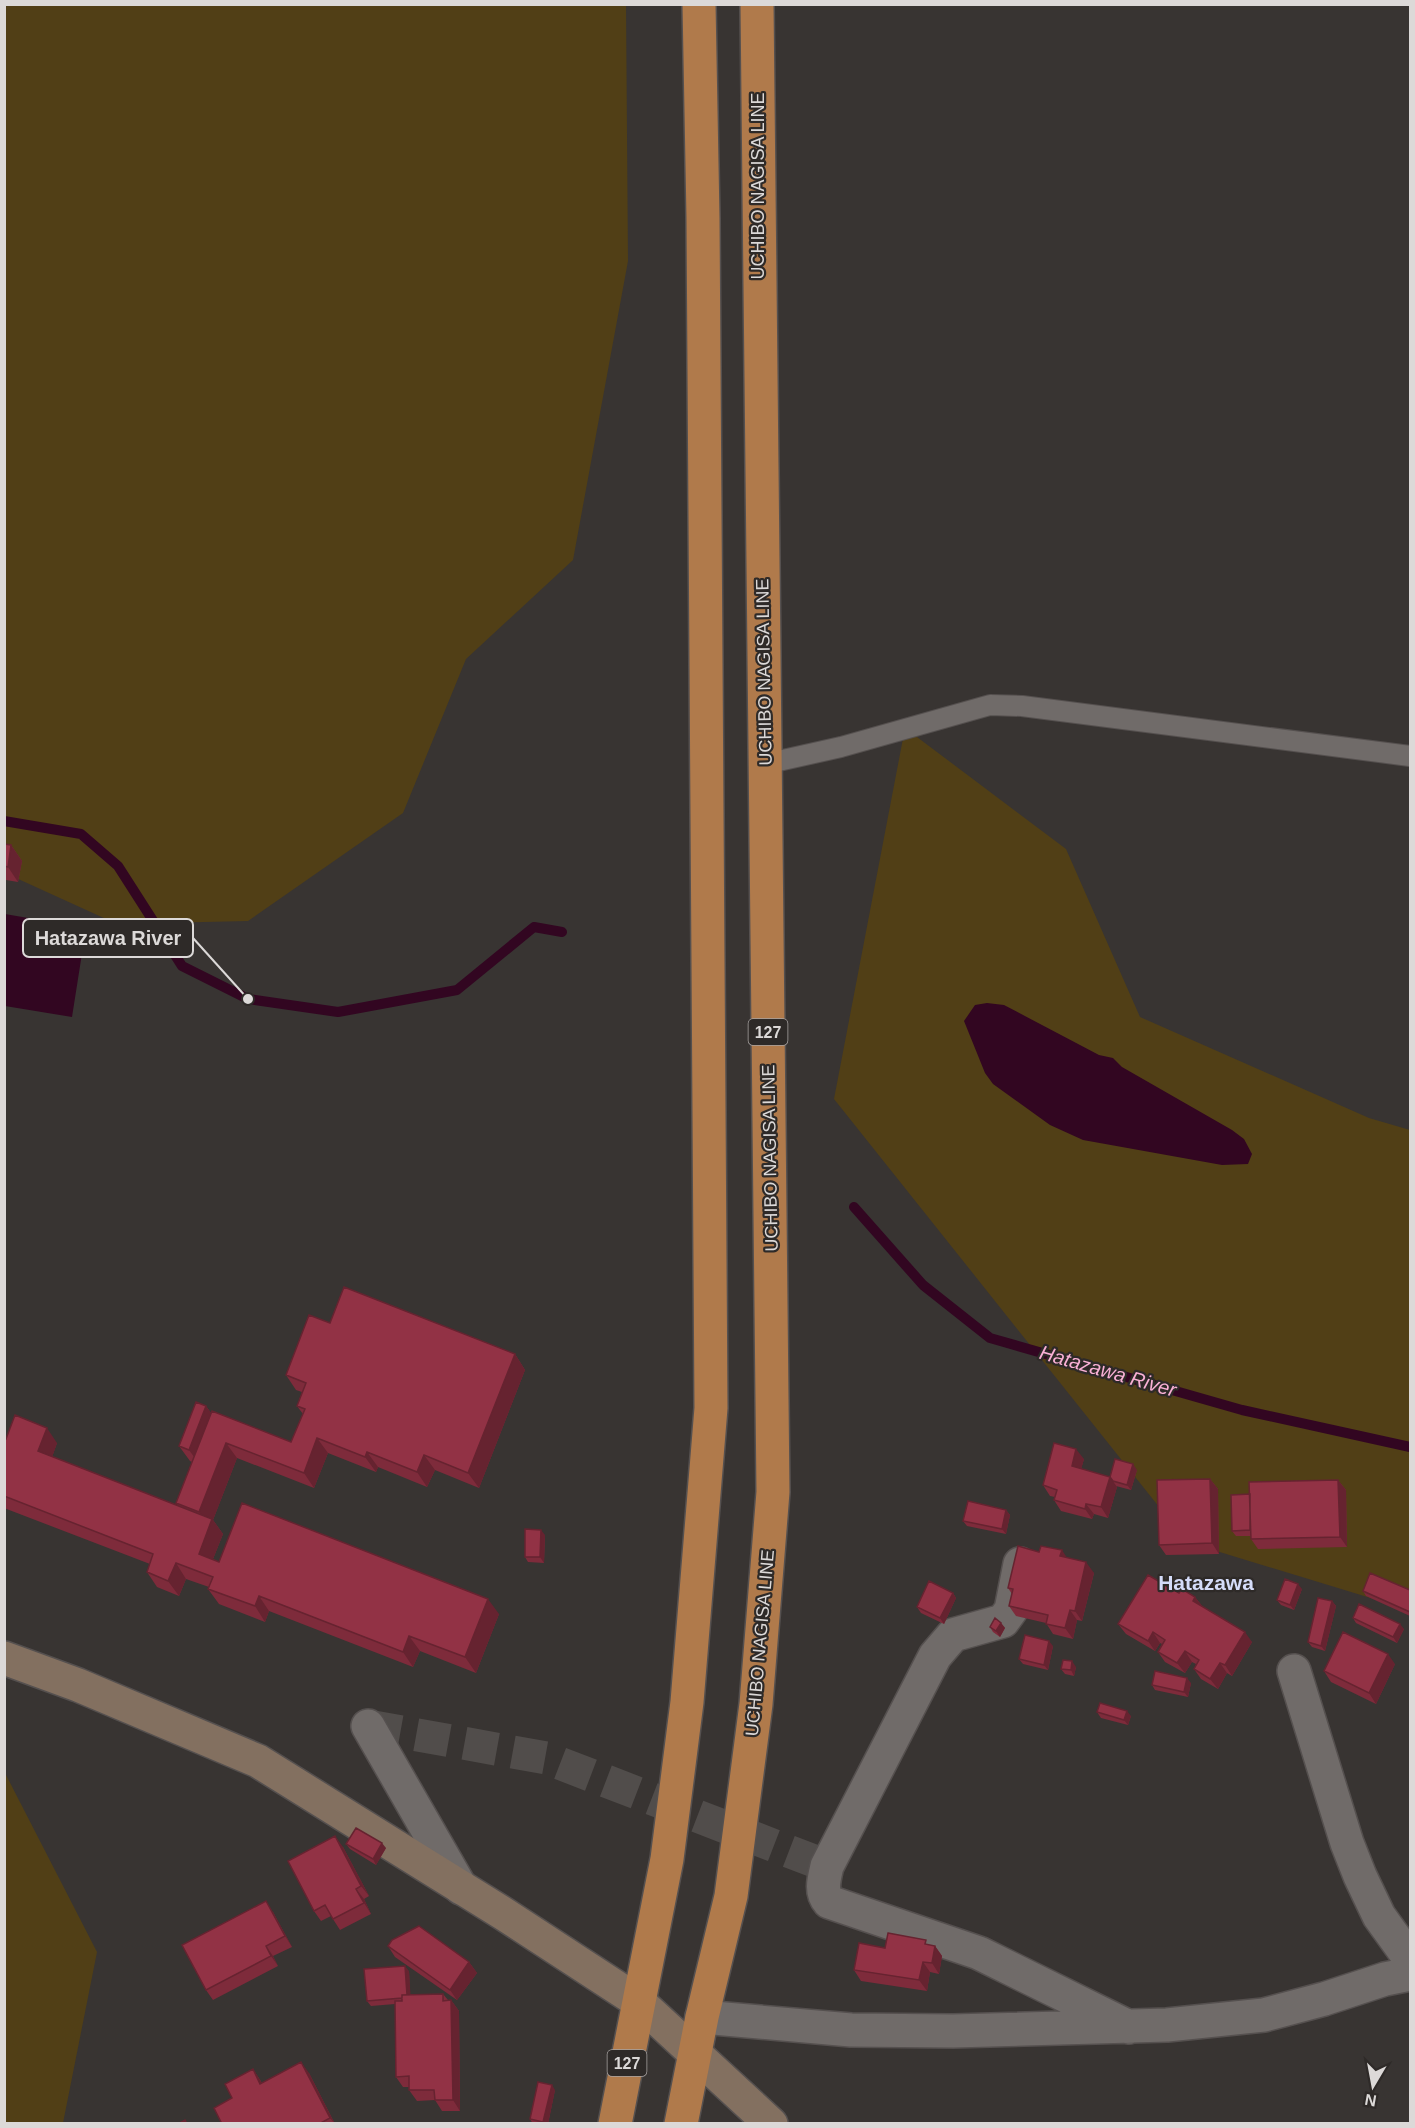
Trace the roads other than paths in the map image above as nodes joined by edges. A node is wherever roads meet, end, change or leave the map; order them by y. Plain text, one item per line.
1 (699, 4) edge
2 (757, 4) edge
3 (1410, 756) edge
4 (765, 764) junction
5 (1023, 1549) edge
6 (4, 1658) edge
7 (1294, 1671) dead end
8 (368, 1726) dead end
9 (460, 1888) junction
10 (1410, 1959) edge
11 (1410, 1974) edge
12 (639, 2002) junction
13 (702, 2017) junction
14 (1129, 2027) junction
15 (696, 2054) junction
16 (615, 2124) edge
17 (681, 2124) edge
18 (771, 2124) edge

1 - 12 highway, 127
2 - 4 highway, UCHIBO NAGISA LINE / 127
3 - 4 lane
4 - 13 highway, UCHIBO NAGISA LINE / 127
5 - 14 street
6 - 9 street
7 - 10 street
8 - 9 street
9 - 12 street
11 - 14 street
12 - 15 street
12 - 16 highway, 127
13 - 14 street
13 - 15 highway, UCHIBO NAGISA LINE / 127
15 - 17 highway, UCHIBO NAGISA LINE / 127
15 - 18 street

